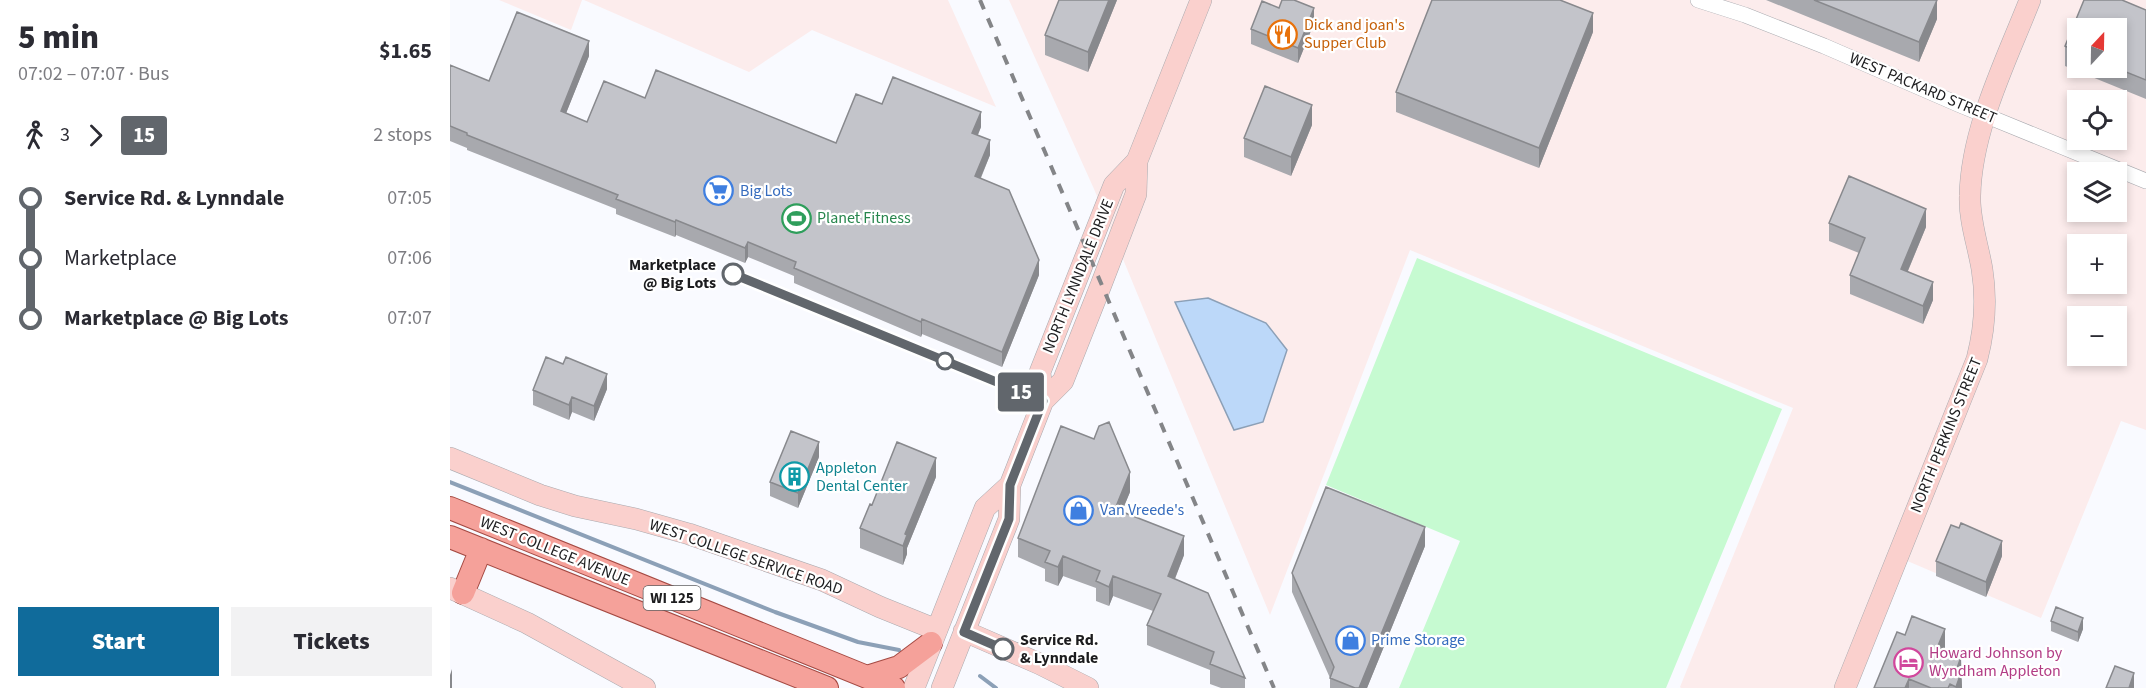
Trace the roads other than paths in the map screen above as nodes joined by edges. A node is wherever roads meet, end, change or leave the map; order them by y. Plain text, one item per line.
1 (1201, 0) edge
2 (1698, 0) edge
3 (2030, 0) edge
4 (1986, 115) junction
5 (2146, 181) edge
6 (450, 458) edge
7 (1010, 485) junction
8 (450, 508) edge
9 (450, 537) edge
10 (481, 549) junction
11 (456, 591) edge
12 (964, 632) junction
13 (934, 637) junction
14 (867, 677) junction
15 (645, 688) edge
16 (827, 688) edge
17 (894, 688) edge
18 (914, 688) edge
19 (942, 688) edge
20 (1088, 688) edge
21 (1845, 688) edge

1 - 7 street, NORTH LYNNDALE DRIVE
2 - 4 street, WEST PACKARD STREET
3 - 4 street, NORTH PERKINS STREET
4 - 5 street, WEST PACKARD STREET
4 - 21 street, NORTH PERKINS STREET
6 - 13 street, WEST COLLEGE SERVICE ROAD
7 - 12 street, NORTH LYNNDALE DRIVE
7 - 13 street, NORTH LYNNDALE DRIVE
8 - 14 main road, WEST COLLEGE AVENUE / WI 125
9 - 10 main road, WEST COLLEGE AVENUE / WI 125
10 - 11 main road
10 - 16 main road, WEST COLLEGE AVENUE / WI 125
11 - 15 street
12 - 19 street, NORTH LYNNDALE DRIVE
12 - 20 street
13 - 14 main road
13 - 18 street, NORTH LYNNDALE DRIVE
14 - 17 main road, WEST COLLEGE AVENUE / WI 125

